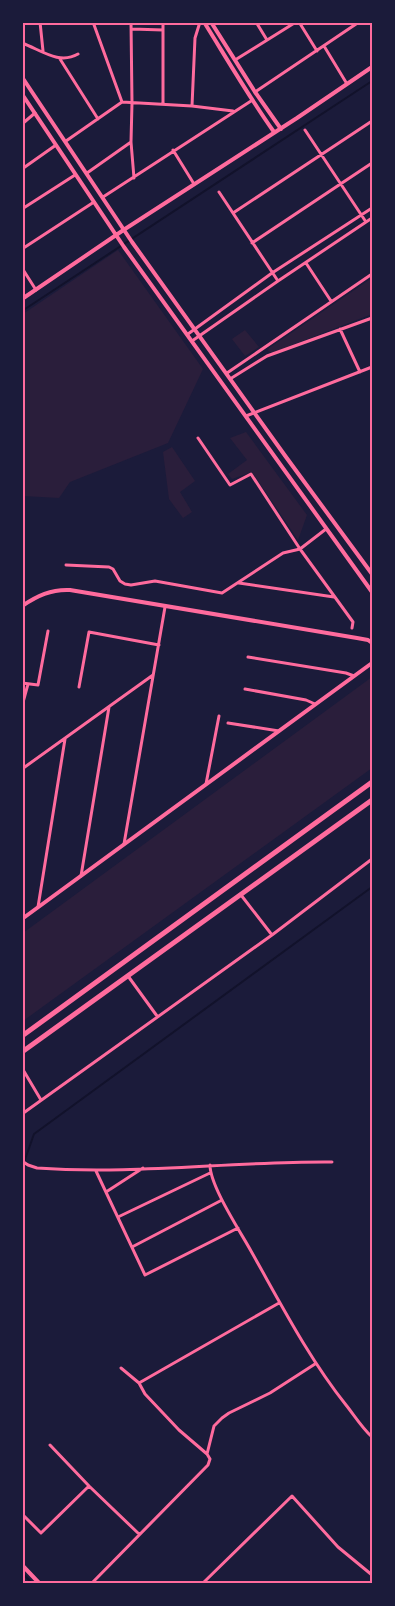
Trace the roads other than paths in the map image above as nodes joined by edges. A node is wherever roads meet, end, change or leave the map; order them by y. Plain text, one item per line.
1 (40, 22) edge
2 (93, 22) edge
3 (131, 22) edge
4 (163, 22) edge
5 (202, 22) edge
6 (211, 22) edge
7 (256, 22) edge
8 (297, 22) edge
9 (359, 22) edge
10 (132, 29) junction
11 (162, 30) junction
12 (219, 35) junction
13 (214, 39) junction
14 (267, 40) junction
15 (22, 43) edge
16 (324, 46) junction
17 (43, 51) junction
18 (317, 51) junction
19 (78, 54) dead end
20 (60, 59) junction
21 (235, 60) junction
22 (238, 66) junction
23 (372, 67) edge
24 (233, 69) junction
25 (22, 77) edge
26 (249, 83) junction
27 (347, 84) junction
28 (244, 87) junction
29 (255, 92) junction
30 (22, 94) edge
31 (251, 100) junction
32 (122, 102) junction
33 (132, 103) junction
34 (163, 104) junction
35 (192, 106) junction
36 (234, 111) junction
37 (36, 113) junction
38 (98, 119) junction
39 (372, 121) edge
40 (22, 124) edge
41 (280, 128) junction
42 (305, 130) dead end
43 (274, 132) junction
44 (66, 141) junction
45 (131, 142) junction
46 (56, 146) junction
47 (173, 150) junction
48 (322, 154) junction
49 (372, 164) edge
50 (22, 169) edge
51 (87, 173) junction
52 (75, 175) junction
53 (134, 178) junction
54 (194, 184) junction
55 (342, 184) junction
56 (219, 192) dead end
57 (103, 197) junction
58 (94, 202) junction
59 (372, 208) edge
60 (22, 209) edge
61 (232, 213) junction
62 (361, 215) junction
63 (372, 218) edge
64 (366, 222) junction
65 (124, 229) junction
66 (116, 235) junction
67 (252, 243) junction
68 (22, 249) edge
69 (139, 250) junction
70 (130, 256) junction
71 (306, 263) junction
72 (22, 268) edge
73 (272, 273) junction
74 (372, 274) edge
75 (278, 281) junction
76 (36, 290) junction
77 (22, 299) edge
78 (331, 301) junction
79 (372, 318) edge
80 (196, 329) junction
81 (340, 329) junction
82 (188, 334) junction
83 (200, 335) junction
84 (192, 340) junction
85 (263, 349) junction
86 (267, 356) junction
87 (372, 367) edge
88 (360, 372) junction
89 (227, 374) junction
90 (230, 379) junction
91 (255, 412) junction
92 (246, 416) junction
93 (198, 438) dead end
94 (326, 529) junction
95 (300, 549) junction
96 (66, 565) dead end
97 (372, 574) edge
98 (238, 583) junction
99 (372, 592) edge
100 (335, 597) junction
101 (22, 606) edge
102 (166, 607) junction
103 (352, 628) dead end
104 (48, 631) dead end
105 (372, 643) edge
106 (159, 645) junction
107 (248, 657) dead end
108 (372, 663) edge
109 (154, 675) junction
110 (355, 676) junction
111 (22, 682) edge
112 (28, 684) junction
113 (79, 687) dead end
114 (245, 690) dead end
115 (316, 705) junction
116 (22, 706) edge
117 (109, 707) junction
118 (220, 716) dead end
119 (228, 723) dead end
120 (280, 731) junction
121 (65, 738) junction
122 (22, 769) edge
123 (372, 782) edge
124 (206, 784) junction
125 (372, 800) edge
126 (124, 845) junction
127 (372, 859) edge
128 (81, 876) junction
129 (241, 895) junction
130 (38, 907) junction
131 (22, 919) edge
132 (272, 935) junction
133 (128, 976) junction
134 (158, 1016) junction
135 (22, 1036) edge
136 (22, 1052) edge
137 (22, 1068) edge
138 (42, 1100) junction
139 (22, 1114) edge
140 (22, 1161) edge
141 (332, 1162) dead end
142 (210, 1166) junction
143 (143, 1168) junction
144 (96, 1171) junction
145 (210, 1173) junction
146 (106, 1192) junction
147 (222, 1200) junction
148 (118, 1217) junction
149 (238, 1228) junction
150 (132, 1247) junction
151 (279, 1303) junction
152 (316, 1364) junction
153 (121, 1368) dead end
154 (139, 1384) junction
155 (372, 1437) edge
156 (50, 1445) dead end
157 (207, 1454) junction
158 (89, 1486) junction
159 (22, 1514) edge
160 (140, 1535) junction
161 (22, 1565) edge
162 (372, 1575) edge
163 (40, 1584) edge
164 (91, 1584) edge
165 (202, 1584) edge

1 - 17 street
2 - 32 street
3 - 10 street
4 - 11 street
5 - 13 street
5 - 35 street
6 - 12 street
7 - 14 street
8 - 14 street
8 - 18 street
9 - 16 street
10 - 11 street
10 - 33 street
11 - 34 street
12 - 13 street
12 - 21 street
13 - 24 street
14 - 21 street
15 - 17 street
16 - 18 street
16 - 27 street
17 - 20 street
18 - 29 street
19 - 20 street
20 - 38 street
21 - 22 street
22 - 24 street
22 - 26 street
23 - 27 street
24 - 28 street
25 - 44 street
26 - 28 street
26 - 29 street
27 - 41 street
28 - 31 street
29 - 41 street
30 - 37 street
31 - 36 street
31 - 43 street
32 - 33 street
32 - 38 street
33 - 34 street
33 - 45 street
34 - 35 street
35 - 36 street
36 - 47 street
37 - 40 street
37 - 46 street
38 - 44 street
39 - 48 street
41 - 43 street
42 - 48 street
43 - 54 street
44 - 51 street
45 - 51 street
45 - 53 street
46 - 50 street
46 - 52 street
47 - 53 street
47 - 54 street
48 - 55 street
48 - 61 street
49 - 55 street
51 - 57 street
52 - 58 street
52 - 60 street
53 - 57 street
54 - 65 street
55 - 62 street
55 - 67 street
56 - 61 street
57 - 65 street
58 - 66 street
58 - 68 street
59 - 62 street
61 - 67 street
62 - 64 street
62 - 73 street
63 - 64 street
64 - 71 street
65 - 66 street
65 - 69 street
66 - 70 street
66 - 76 street
67 - 73 street
69 - 70 street
69 - 80 street
70 - 82 street
71 - 75 street
71 - 78 street
72 - 76 street
73 - 75 street
73 - 80 street
74 - 78 street
75 - 83 street
76 - 77 street
78 - 85 street
79 - 81 street
80 - 82 street
80 - 83 street
81 - 86 street
81 - 88 street
82 - 84 street
83 - 84 street
83 - 89 street
84 - 92 street
85 - 86 street
85 - 89 street
86 - 90 street
87 - 88 street
88 - 91 street
89 - 90 street
90 - 91 street
91 - 92 street
91 - 97 street
92 - 94 street
93 - 95 street
94 - 95 street
94 - 99 street
95 - 98 street
95 - 100 street
96 - 98 street
98 - 100 street
100 - 103 street
101 - 102 street
102 - 105 street
102 - 106 street
104 - 112 street
106 - 109 street
106 - 113 street
107 - 110 street
108 - 110 street
109 - 117 street
109 - 126 street
110 - 115 street
111 - 112 street
112 - 116 street
114 - 115 street
115 - 120 street
117 - 121 street
117 - 128 street
118 - 124 street
119 - 120 street
120 - 124 street
121 - 122 street
121 - 130 street
123 - 135 main road
124 - 126 street
125 - 129 main road
126 - 128 street
127 - 132 street
128 - 130 street
129 - 132 street
129 - 133 main road
130 - 131 street
132 - 134 street
133 - 134 street
133 - 136 main road
134 - 138 street
137 - 138 street
138 - 139 street
140 - 144 street
141 - 142 street
142 - 143 street
142 - 145 street
143 - 144 street
143 - 146 street
144 - 146 street
145 - 147 street
145 - 148 street
146 - 148 street
147 - 149 street
147 - 150 street
148 - 150 street
149 - 150 street
149 - 151 street
151 - 152 street
151 - 154 street
152 - 155 street
152 - 157 street
153 - 154 street
154 - 157 street
156 - 158 street
157 - 160 street
158 - 159 street
158 - 160 street
160 - 164 street
161 - 163 street
162 - 165 street

